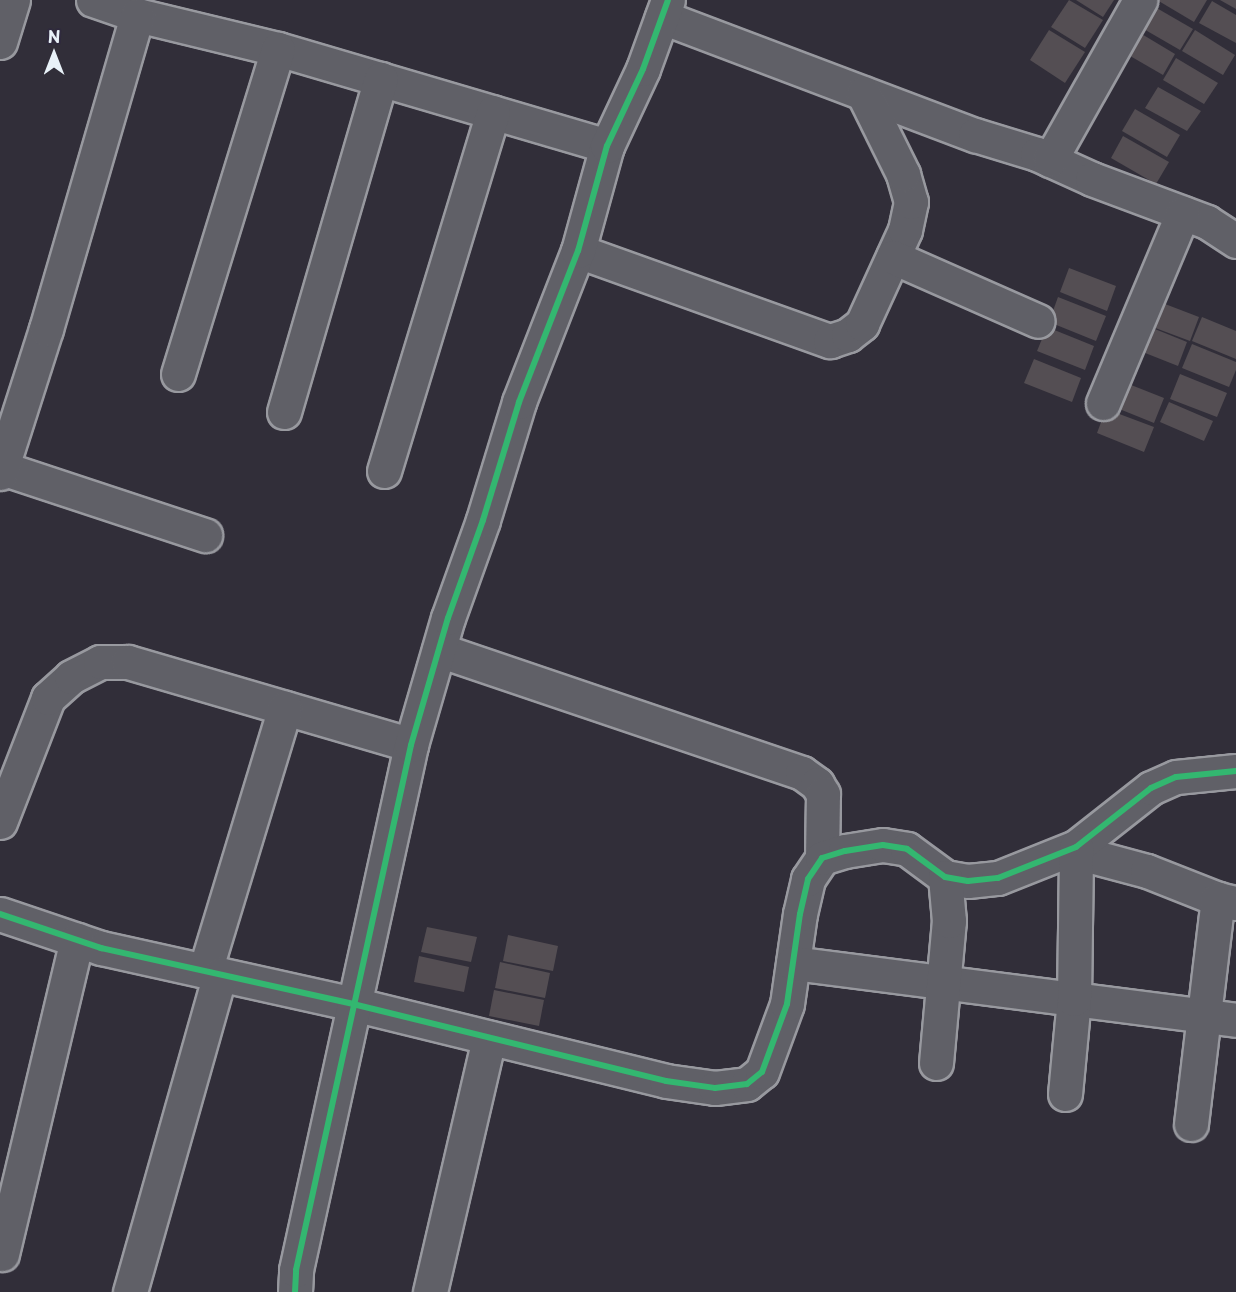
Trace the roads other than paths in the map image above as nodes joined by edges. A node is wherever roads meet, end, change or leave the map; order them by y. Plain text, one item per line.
1 (13, 0) edge
2 (93, 0) edge
3 (1140, 0) edge
4 (665, 9) edge
5 (137, 15) junction
6 (0, 42) edge
7 (278, 49) junction
8 (381, 79) junction
9 (863, 93) junction
10 (493, 112) junction
11 (607, 146) junction
12 (1050, 160) junction
13 (1183, 213) junction
14 (1236, 241) edge
15 (578, 250) junction
16 (892, 256) junction
17 (1038, 321) dead end
18 (178, 374) dead end
19 (1103, 403) dead end
20 (284, 412) dead end
21 (1, 471) edge
22 (384, 471) dead end
23 (205, 535) dead end
24 (439, 650) junction
25 (285, 708) junction
26 (411, 745) junction
27 (1236, 771) edge
28 (0, 822) edge
29 (1076, 849) junction
30 (822, 858) junction
31 (945, 877) junction
32 (1227, 901) edge
33 (0, 914) edge
34 (77, 940) junction
35 (793, 963) junction
36 (212, 973) junction
37 (943, 982) junction
38 (1074, 999) junction
39 (352, 1005) junction
40 (1203, 1015) junction
41 (1236, 1020) edge
42 (489, 1038) junction
43 (936, 1063) dead end
44 (1065, 1094) dead end
45 (1191, 1124) dead end
46 (2, 1254) dead end
47 (130, 1292) edge
48 (295, 1292) edge
49 (430, 1292) edge

1 - 6 street
2 - 5 street
3 - 12 street
4 - 9 street
4 - 11 street
5 - 7 street
5 - 21 street
7 - 8 street
7 - 18 street
8 - 10 street
8 - 20 street
9 - 12 street
9 - 16 street
10 - 11 street
10 - 22 street
11 - 15 street
12 - 13 street
13 - 14 street
13 - 19 street
15 - 16 street
15 - 24 street
16 - 17 street
21 - 23 street
24 - 26 street
24 - 30 street
25 - 26 street
25 - 28 street
25 - 36 street
26 - 39 street
27 - 29 street
29 - 31 street
29 - 32 street
29 - 38 street
30 - 31 street
30 - 35 street
31 - 37 street
32 - 40 street
33 - 34 street
34 - 36 street
34 - 46 street
35 - 37 street
35 - 42 street
36 - 39 street
36 - 47 street
37 - 38 street
37 - 43 street
38 - 40 street
38 - 44 street
39 - 42 street
39 - 48 street
40 - 41 street
40 - 45 street
42 - 49 street

